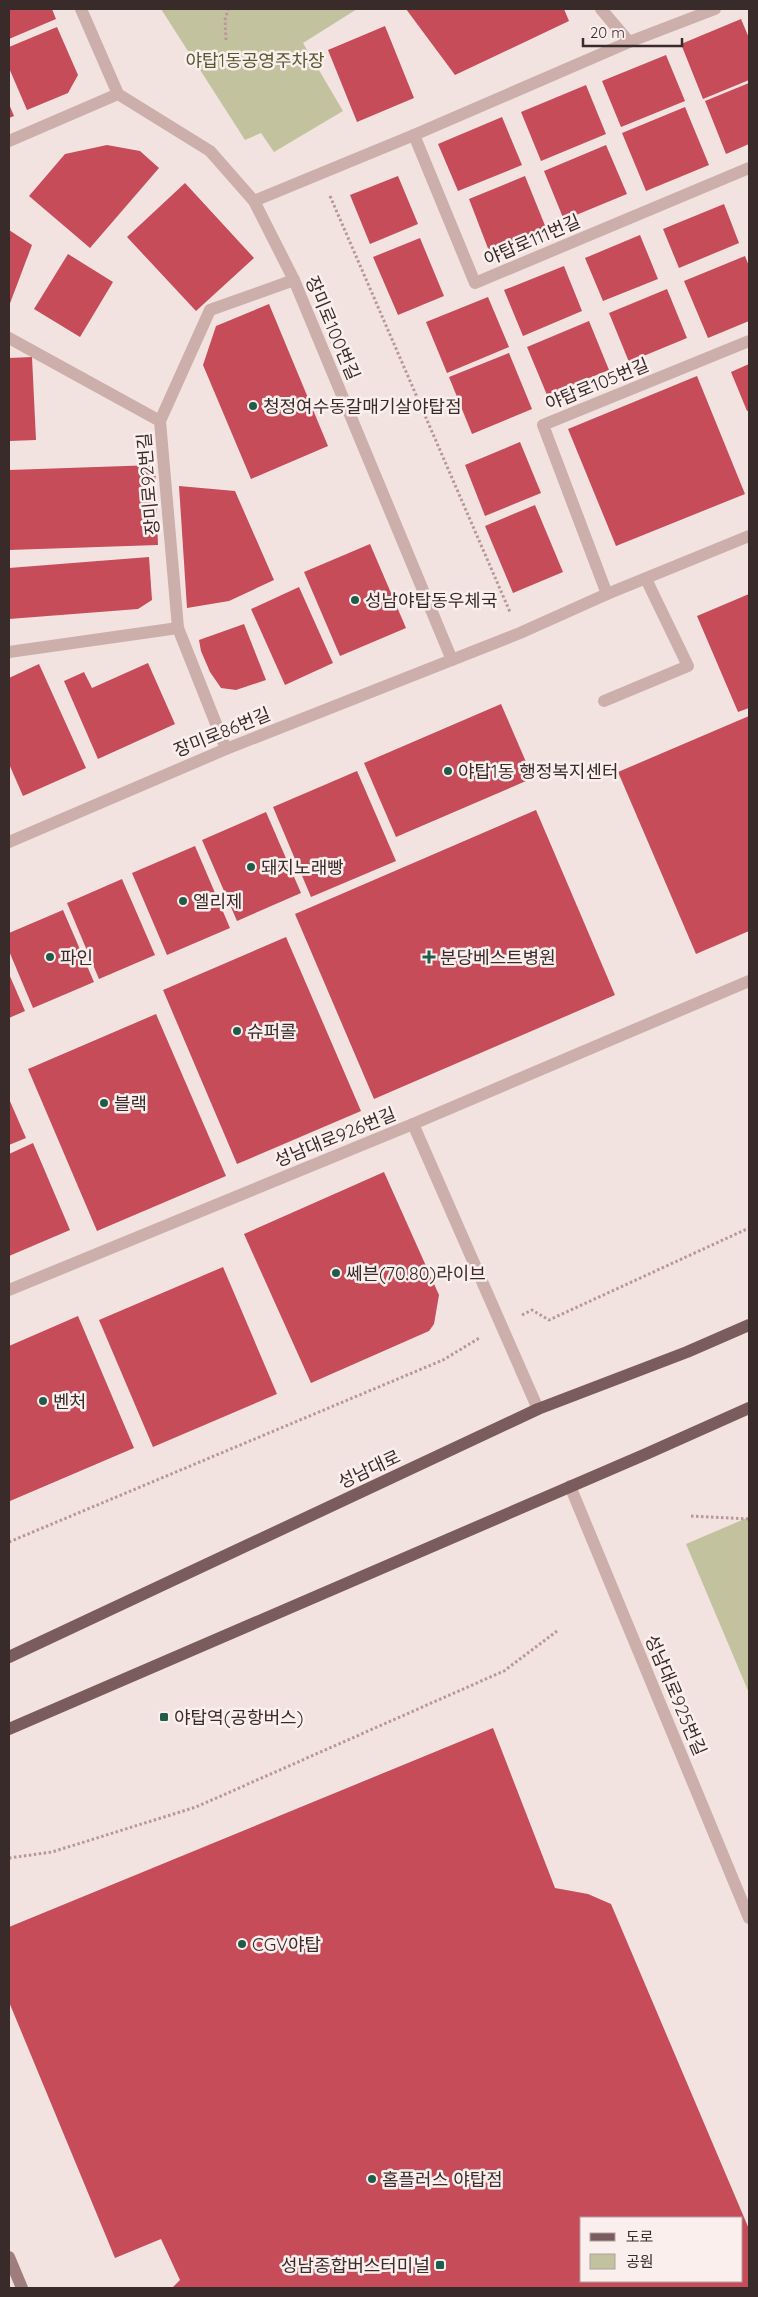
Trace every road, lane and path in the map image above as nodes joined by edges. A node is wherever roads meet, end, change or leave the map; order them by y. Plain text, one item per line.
1 (81, 9) edge
2 (228, 9) edge
3 (601, 9) edge
4 (715, 9) edge
5 (226, 40) dead end
6 (629, 42) junction
7 (118, 94) junction
8 (414, 135) junction
9 (9, 141) edge
10 (749, 168) edge
11 (320, 172) junction
12 (254, 201) junction
13 (294, 280) junction
14 (9, 338) edge
15 (749, 341) edge
16 (160, 421) junction
17 (749, 536) edge
18 (646, 579) junction
19 (607, 594) junction
20 (178, 628) junction
21 (520, 633) junction
22 (9, 652) edge
23 (452, 660) junction
24 (604, 701) dead end
25 (226, 748) junction
26 (9, 842) edge
27 (749, 981) edge
28 (413, 1124) junction
29 (749, 1228) edge
30 (9, 1290) edge
31 (501, 1325) junction
32 (749, 1325) edge
33 (749, 1408) edge
34 (538, 1409) junction
35 (570, 1486) junction
36 (691, 1516) dead end
37 (749, 1520) edge
38 (9, 1542) edge
39 (557, 1631) dead end
40 (9, 1656) edge
41 (9, 1729) edge
42 (9, 1858) edge
43 (749, 1918) edge
44 (9, 2257) edge
45 (22, 2288) edge

1 - 7 street
2 - 5 path
3 - 6 street
4 - 6 street
6 - 8 street
7 - 9 street
7 - 12 street, 장미로100번길
8 - 10 street, 야탑로111번길
8 - 11 street
11 - 12 street
11 - 21 path
12 - 13 street, 장미로100번길
13 - 16 street
13 - 23 street, 장미로100번길
14 - 16 street, 장미로92번길
15 - 19 street, 야탑로105번길
16 - 20 street, 장미로92번길
17 - 18 street
18 - 19 street
18 - 24 street
19 - 21 street
20 - 22 street
20 - 25 street, 장미로92번길
21 - 23 street
23 - 25 street, 장미로86번길
25 - 26 street, 장미로86번길
27 - 28 street
28 - 30 street, 성남대로926번길
28 - 31 street, 성남대로926번길
29 - 31 path
31 - 34 street, 성남대로926번길
31 - 38 path
32 - 34 main road, 성남대로
33 - 35 main road
34 - 40 main road, 성남대로
35 - 41 main road
35 - 43 street, 성남대로925번길
36 - 37 path
39 - 42 path
44 - 45 street

